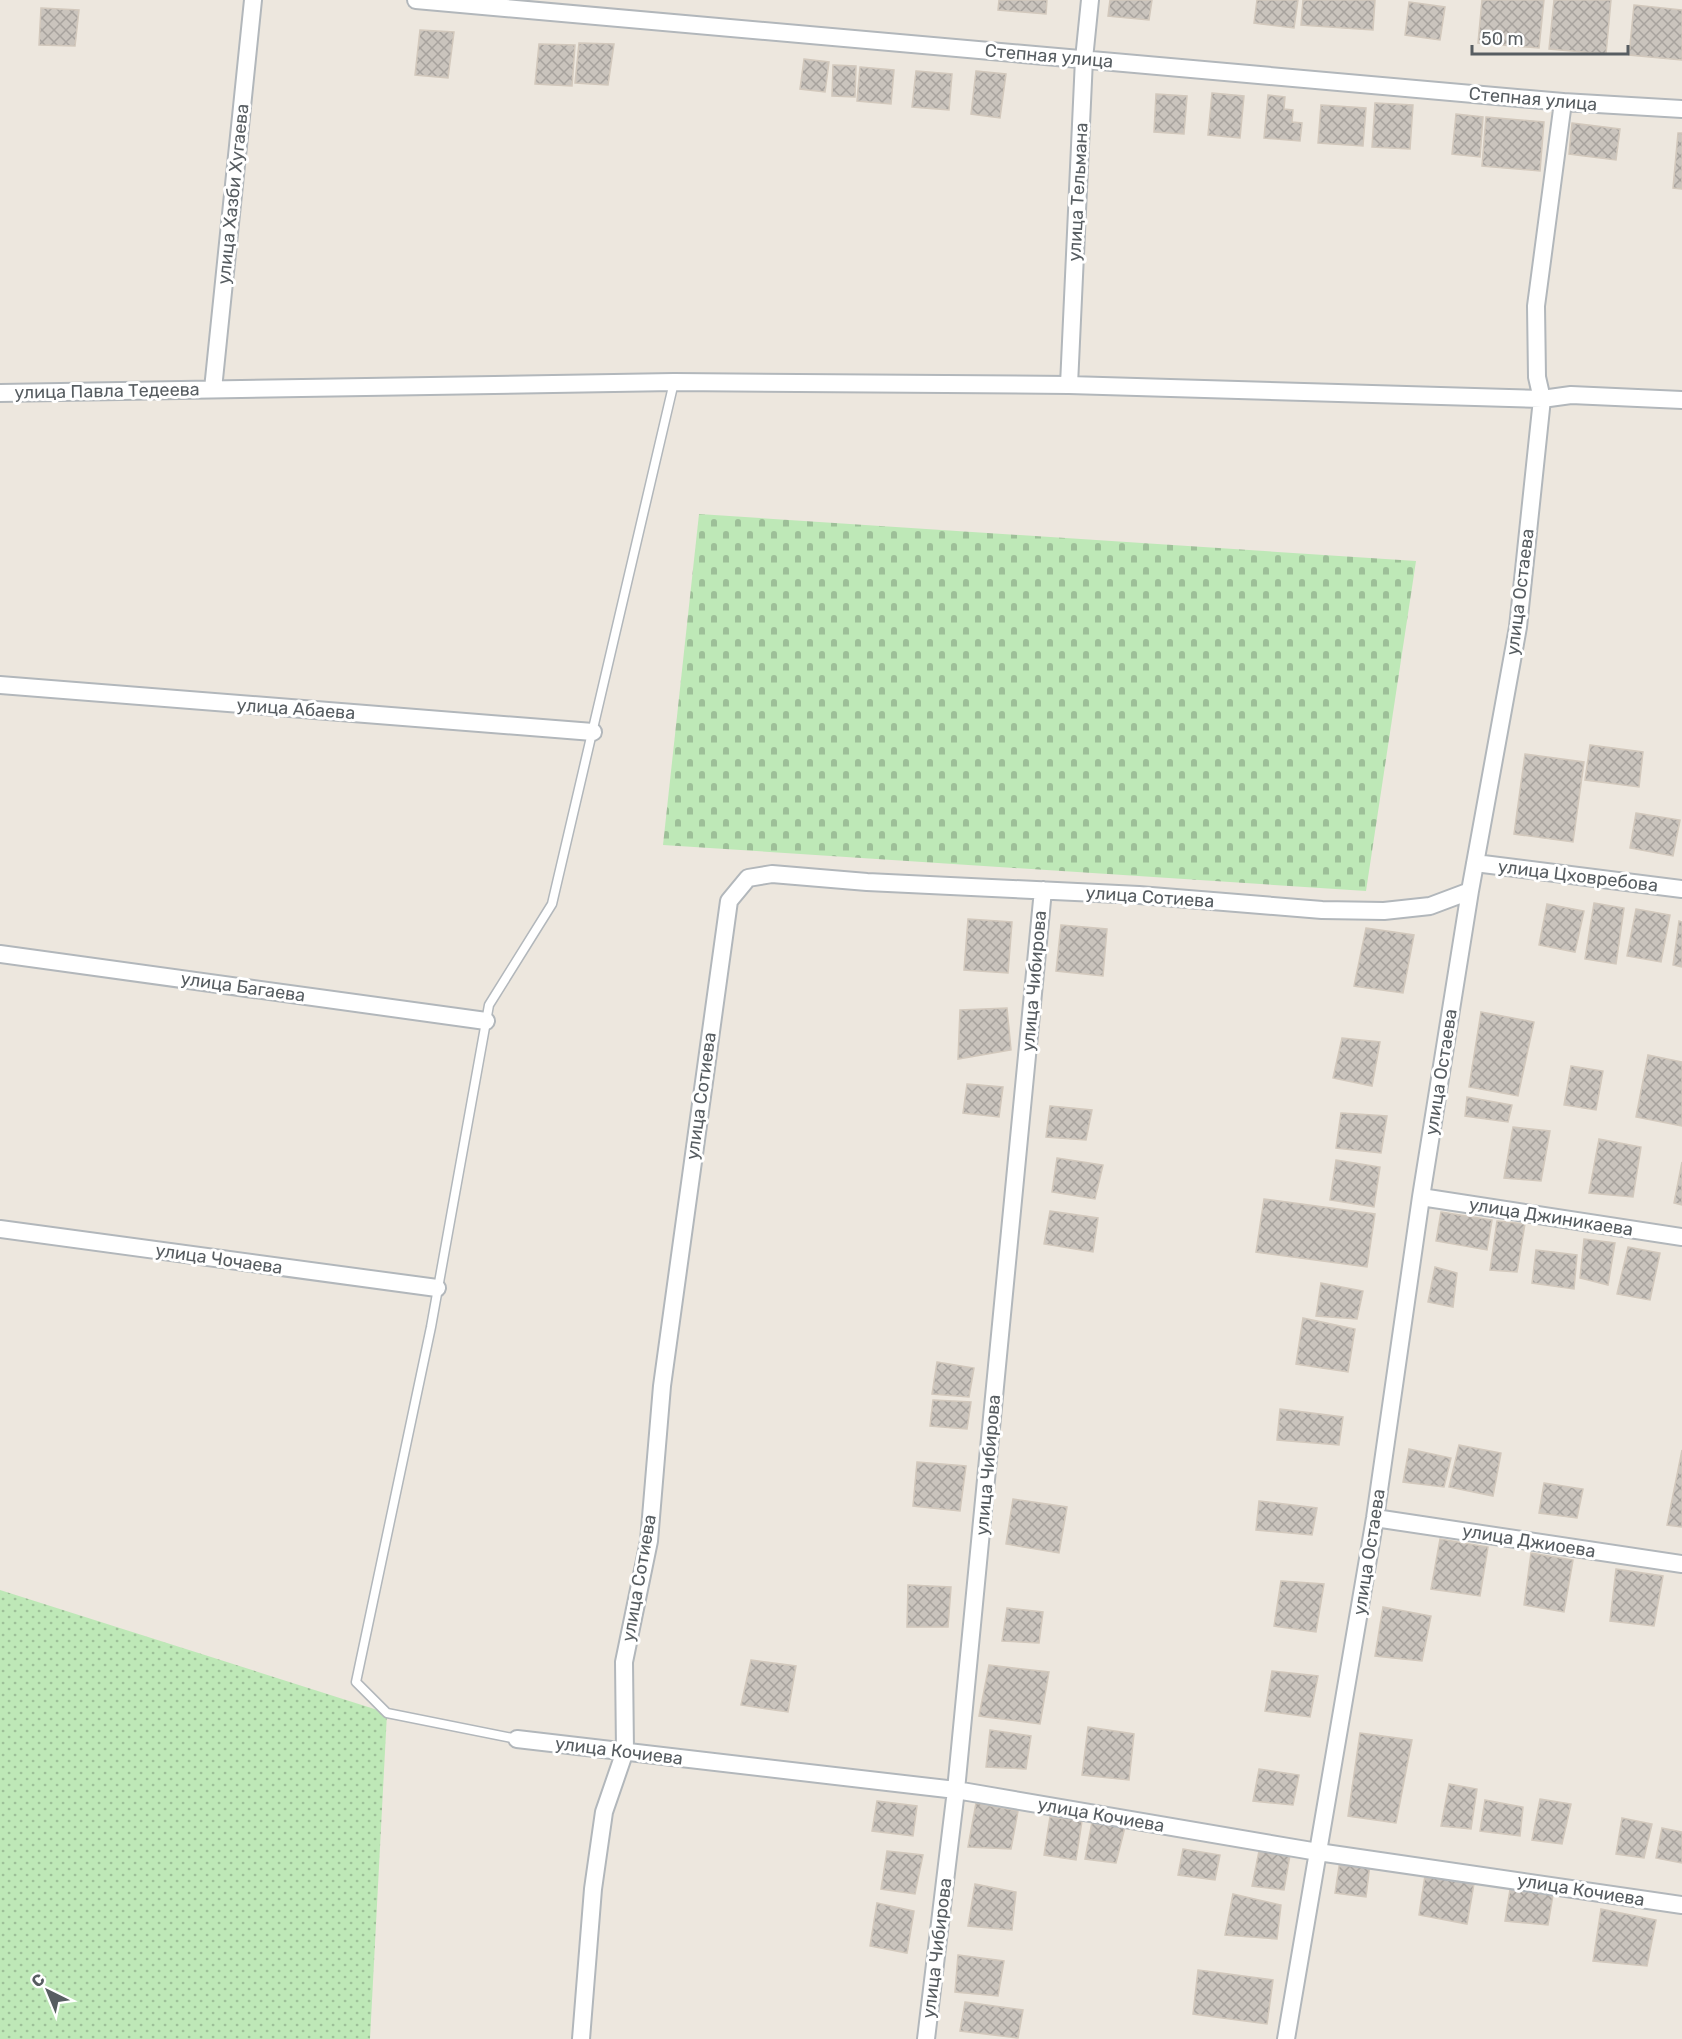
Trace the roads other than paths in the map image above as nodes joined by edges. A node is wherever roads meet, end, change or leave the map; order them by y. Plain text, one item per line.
1 (253, 0) edge
2 (416, 0) edge
3 (1090, 0) edge
4 (1084, 59) junction
5 (1563, 102) junction
6 (1682, 109) edge
7 (674, 382) junction
8 (1069, 385) junction
9 (213, 389) junction
10 (0, 393) edge
11 (1542, 399) junction
12 (1682, 400) edge
13 (0, 685) edge
14 (592, 732) junction
15 (1475, 863) junction
16 (1682, 889) edge
17 (1043, 890) junction
18 (1470, 891) junction
19 (0, 954) edge
20 (486, 1021) junction
21 (1421, 1197) junction
22 (0, 1229) edge
23 (1682, 1237) edge
24 (437, 1288) junction
25 (1376, 1518) junction
26 (1682, 1564) edge
27 (518, 1739) joint
28 (626, 1751) junction
29 (956, 1790) junction
30 (1318, 1852) junction
31 (1682, 1905) edge
32 (581, 2039) edge
33 (926, 2039) edge
34 (1286, 2039) edge

1 - 9 street, улица Хазби Хугаева
2 - 4 street, Степная улица
3 - 4 street, улица Тельмана
4 - 5 street, Степная улица
4 - 8 street, улица Тельмана
5 - 6 street, Степная улица
5 - 11 street, улица Остаева
7 - 8 street, улица Павла Тедеева
7 - 9 street, улица Павла Тедеева
7 - 14 lane
8 - 11 street, улица Павла Тедеева
9 - 10 street, улица Павла Тедеева
11 - 12 street, улица Павла Тедеева
11 - 15 street, улица Остаева
13 - 14 street, улица Абаева
14 - 20 lane
15 - 16 street, улица Цховребова
15 - 18 street, улица Остаева
17 - 18 street, улица Сотиева
17 - 28 street, улица Сотиева
17 - 29 street, улица Чибирова
18 - 21 street, улица Остаева
19 - 20 street, улица Багаева
20 - 24 lane
21 - 23 street, улица Джиникаева
21 - 25 street, улица Остаева
22 - 24 street, улица Чочаева
24 - 27 lane
25 - 26 street, улица Джиоева
25 - 30 street, улица Остаева
27 - 28 street, улица Кочиева
28 - 29 street, улица Кочиева
28 - 32 street, улица Сотиева
29 - 30 street, улица Кочиева
29 - 33 street, улица Чибирова
30 - 31 street, улица Кочиева
30 - 34 street, улица Остаева

